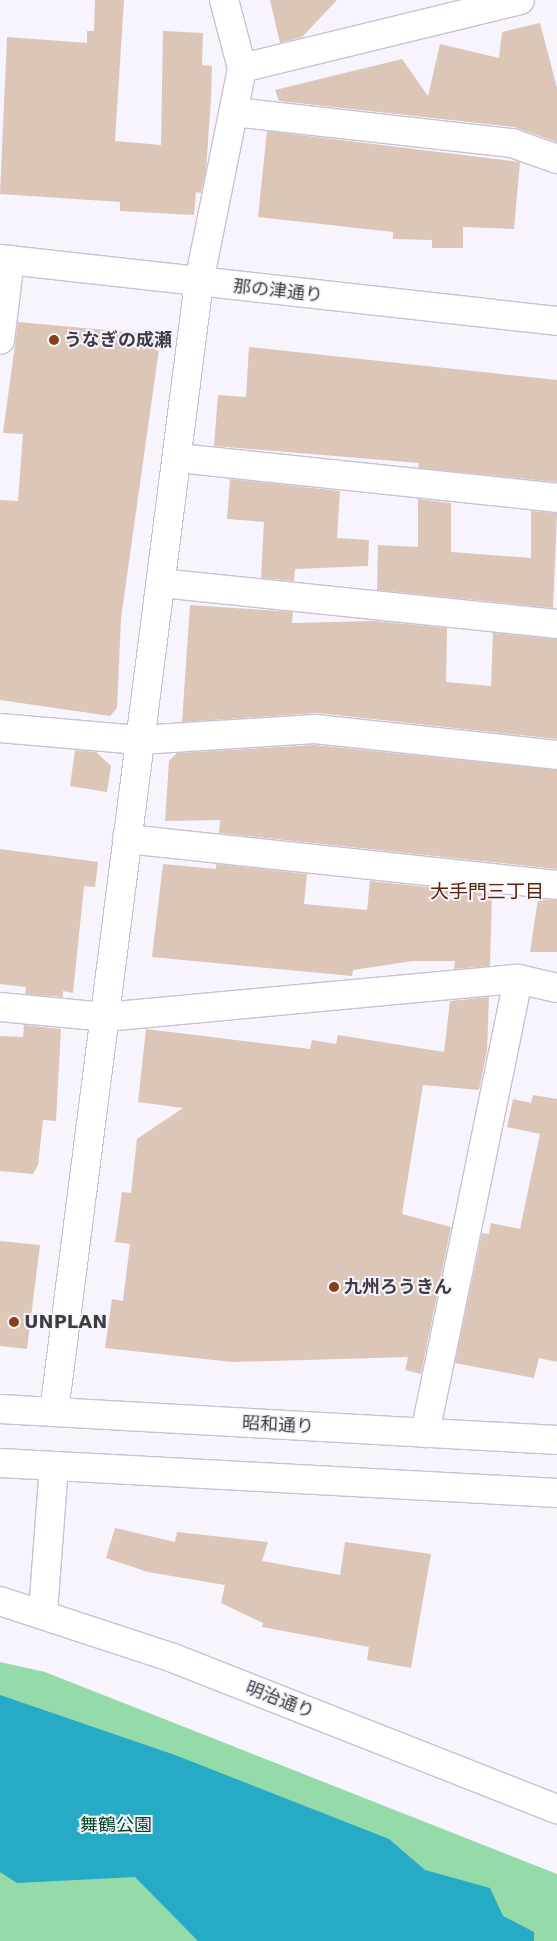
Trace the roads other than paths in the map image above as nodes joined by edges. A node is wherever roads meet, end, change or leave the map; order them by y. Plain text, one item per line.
1 (224, 0) edge
2 (520, 0) edge
3 (242, 68) junction
4 (234, 112) junction
5 (557, 159) edge
6 (5, 260) edge
7 (200, 282) junction
8 (557, 321) edge
9 (0, 340) edge
10 (178, 458) junction
11 (557, 498) edge
12 (161, 583) junction
13 (557, 624) edge
14 (0, 728) edge
15 (139, 740) junction
16 (557, 755) edge
17 (127, 839) junction
18 (557, 885) edge
19 (518, 980) junction
20 (557, 988) edge
21 (0, 1007) edge
22 (105, 1017) junction
23 (0, 1409) edge
24 (54, 1412) junction
25 (425, 1433) junction
26 (557, 1440) edge
27 (0, 1463) edge
28 (54, 1466) junction
29 (557, 1493) edge
30 (0, 1601) edge
31 (43, 1612) junction
32 (557, 1809) edge

1 - 3 street
2 - 3 street
3 - 4 street
4 - 5 street
4 - 7 street
6 - 7 street, 那の津通り
6 - 9 street
7 - 8 street, 那の津通り
7 - 10 street
10 - 11 street
10 - 12 street
12 - 13 street
12 - 15 street
14 - 15 street
15 - 16 street
15 - 17 street
17 - 18 street
17 - 22 street
19 - 20 street
19 - 22 street
19 - 25 street
21 - 22 street
22 - 24 street
23 - 24 street, 昭和通り
24 - 25 street, 昭和通り
25 - 26 street, 昭和通り
27 - 28 street
28 - 29 street
28 - 31 street
30 - 31 street, 明治通り
31 - 32 street, 明治通り

